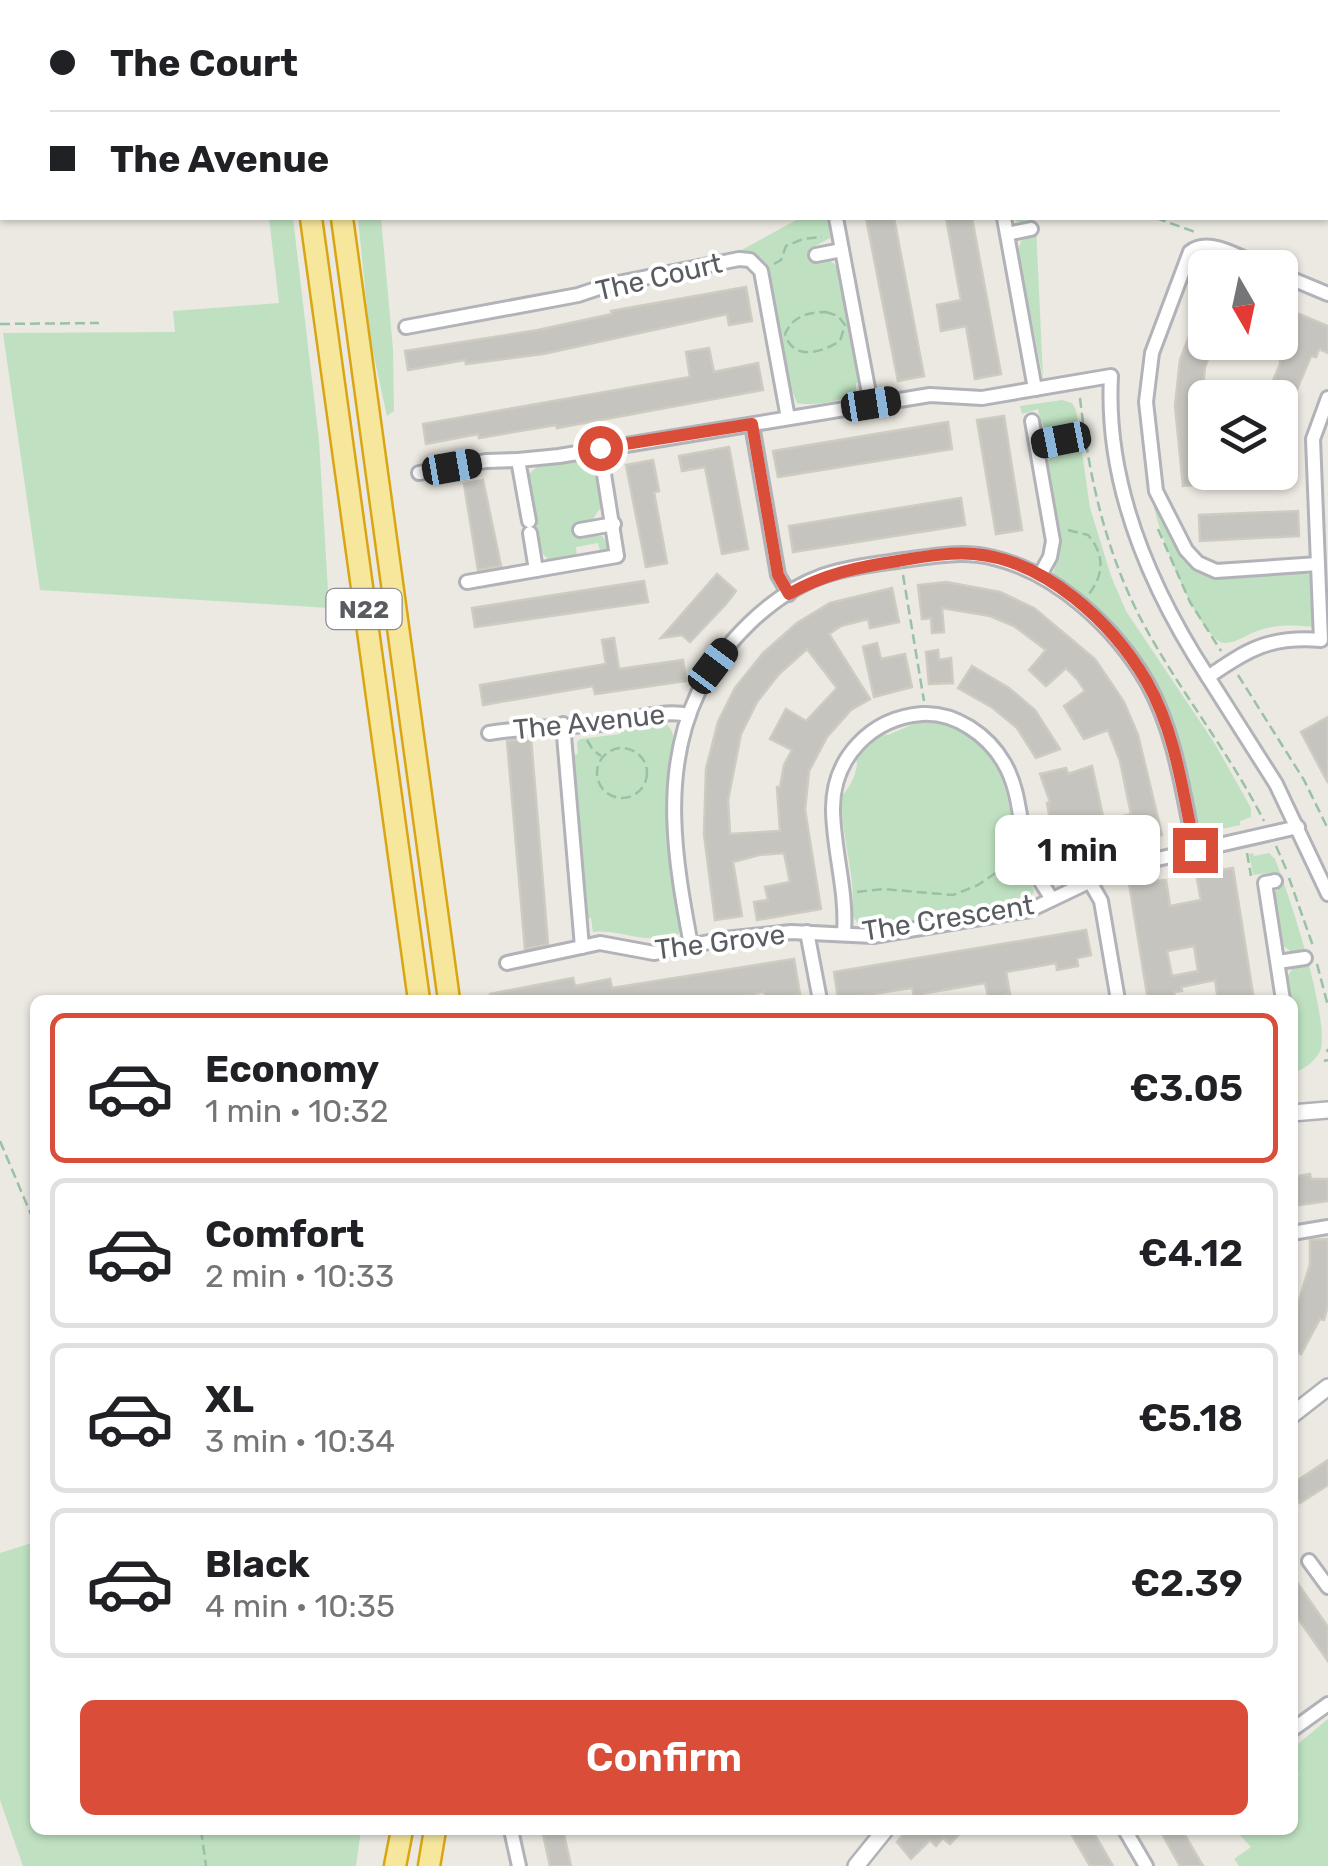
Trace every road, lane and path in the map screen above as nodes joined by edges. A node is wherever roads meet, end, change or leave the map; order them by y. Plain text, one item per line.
1 (311, 220) edge
2 (342, 220) edge
3 (836, 220) edge
4 (1004, 220) edge
5 (1032, 229) dead end
6 (839, 234) junction
7 (1007, 234) junction
8 (842, 250) junction
9 (1192, 250) edge
10 (1220, 250) edge
11 (816, 255) dead end
12 (1188, 257) edge
13 (760, 268) junction
14 (1298, 282) edge
15 (1328, 294) edge
16 (0, 324) edge
17 (99, 324) dead end
18 (406, 326) dead end
19 (798, 352) joint
20 (1035, 389) junction
21 (1328, 398) edge
22 (871, 404) junction
23 (788, 418) junction
24 (1032, 420) dead end
25 (752, 424) junction
26 (1061, 440) dead end
27 (1036, 445) junction
28 (600, 448) junction
29 (518, 460) junction
30 (418, 472) dead end
31 (614, 524) junction
32 (580, 530) dead end
33 (1052, 531) junction
34 (1318, 564) junction
35 (536, 570) junction
36 (902, 570) dead end
37 (1040, 575) junction
38 (468, 582) dead end
39 (789, 594) junction
40 (1190, 602) dead end
41 (1081, 605) junction
42 (1324, 641) edge
43 (1222, 652) dead end
44 (1237, 674) dead end
45 (1208, 677) junction
46 (924, 702) dead end
47 (689, 715) junction
48 (564, 724) junction
49 (488, 733) dead end
50 (586, 735) dead end
51 (602, 757) junction
52 (1298, 827) junction
53 (1328, 829) edge
54 (1271, 834) junction
55 (1195, 850) junction
56 (1247, 852) dead end
57 (1028, 855) junction
58 (1251, 876) dead end
59 (1089, 880) junction
60 (1275, 882) dead end
61 (845, 894) junction
62 (1328, 894) edge
63 (1052, 899) junction
64 (807, 932) junction
65 (844, 933) junction
66 (690, 945) junction
67 (582, 946) junction
68 (1312, 956) junction
69 (1278, 962) junction
70 (506, 963) dead end
71 (417, 995) edge
72 (448, 995) edge
73 (819, 995) edge
74 (1117, 995) edge
75 (1283, 995) edge
76 (1328, 1006) edge
77 (1328, 1110) edge
78 (1298, 1112) edge
79 (0, 1141) edge
80 (30, 1212) edge
81 (1328, 1227) edge
82 (1298, 1232) edge
83 (1328, 1387) edge
84 (1298, 1410) edge
85 (1310, 1562) dead end
86 (1328, 1587) edge
87 (1328, 1704) edge
88 (1298, 1726) edge
89 (202, 1835) edge
90 (401, 1835) edge
91 (434, 1835) edge
92 (513, 1835) edge
93 (881, 1835) edge
94 (1128, 1835) edge
95 (206, 1866) edge
96 (396, 1866) edge
97 (428, 1866) edge
98 (519, 1866) edge
99 (856, 1866) edge
100 (1146, 1866) edge

1 - 71 highway, N22
2 - 72 highway, N22
3 - 6 street
4 - 7 street
5 - 7 street
6 - 8 street
6 - 13 path
7 - 20 street
8 - 11 street
8 - 22 street
9 - 10 street
12 - 34 street
13 - 18 street, The Court
13 - 23 street, The Court
14 - 15 street
16 - 17 path
19 - 19 path
20 - 22 street
20 - 45 street
21 - 34 street
22 - 23 street
23 - 25 street
24 - 27 street
25 - 28 street
25 - 39 street
26 - 27 street
27 - 33 street
28 - 29 street
28 - 31 street
29 - 30 street
29 - 35 street
31 - 32 street
31 - 35 street
33 - 37 street
33 - 41 path
34 - 42 street
35 - 38 street
36 - 46 path
37 - 39 street, The Avenue
37 - 41 street, The Avenue
39 - 47 street, The Avenue
40 - 43 path
41 - 55 street, The Avenue
42 - 45 street
44 - 53 path
45 - 52 street
47 - 48 street, The Avenue
47 - 66 street, The Avenue
48 - 49 street, The Avenue
48 - 67 street
50 - 51 path
51 - 51 path
52 - 54 street, The Crescent
52 - 62 street
54 - 55 street, The Crescent
54 - 68 path
55 - 59 street, The Crescent
56 - 58 path
57 - 61 path
57 - 61 street, The Crescent
57 - 63 street, The Crescent
59 - 63 street, The Crescent
59 - 74 street
60 - 69 street
61 - 65 street, The Crescent
63 - 65 street, The Crescent
64 - 65 street, The Crescent
64 - 66 street, The Grove
64 - 73 street, The Grove
66 - 67 street, The Grove
67 - 70 street, The Grove
68 - 69 street
68 - 76 path
69 - 75 street
77 - 78 street
79 - 80 path
81 - 82 street
83 - 84 street
85 - 86 street
87 - 88 street
89 - 95 path
90 - 96 highway
91 - 97 highway
92 - 98 street
93 - 99 street
94 - 100 street

